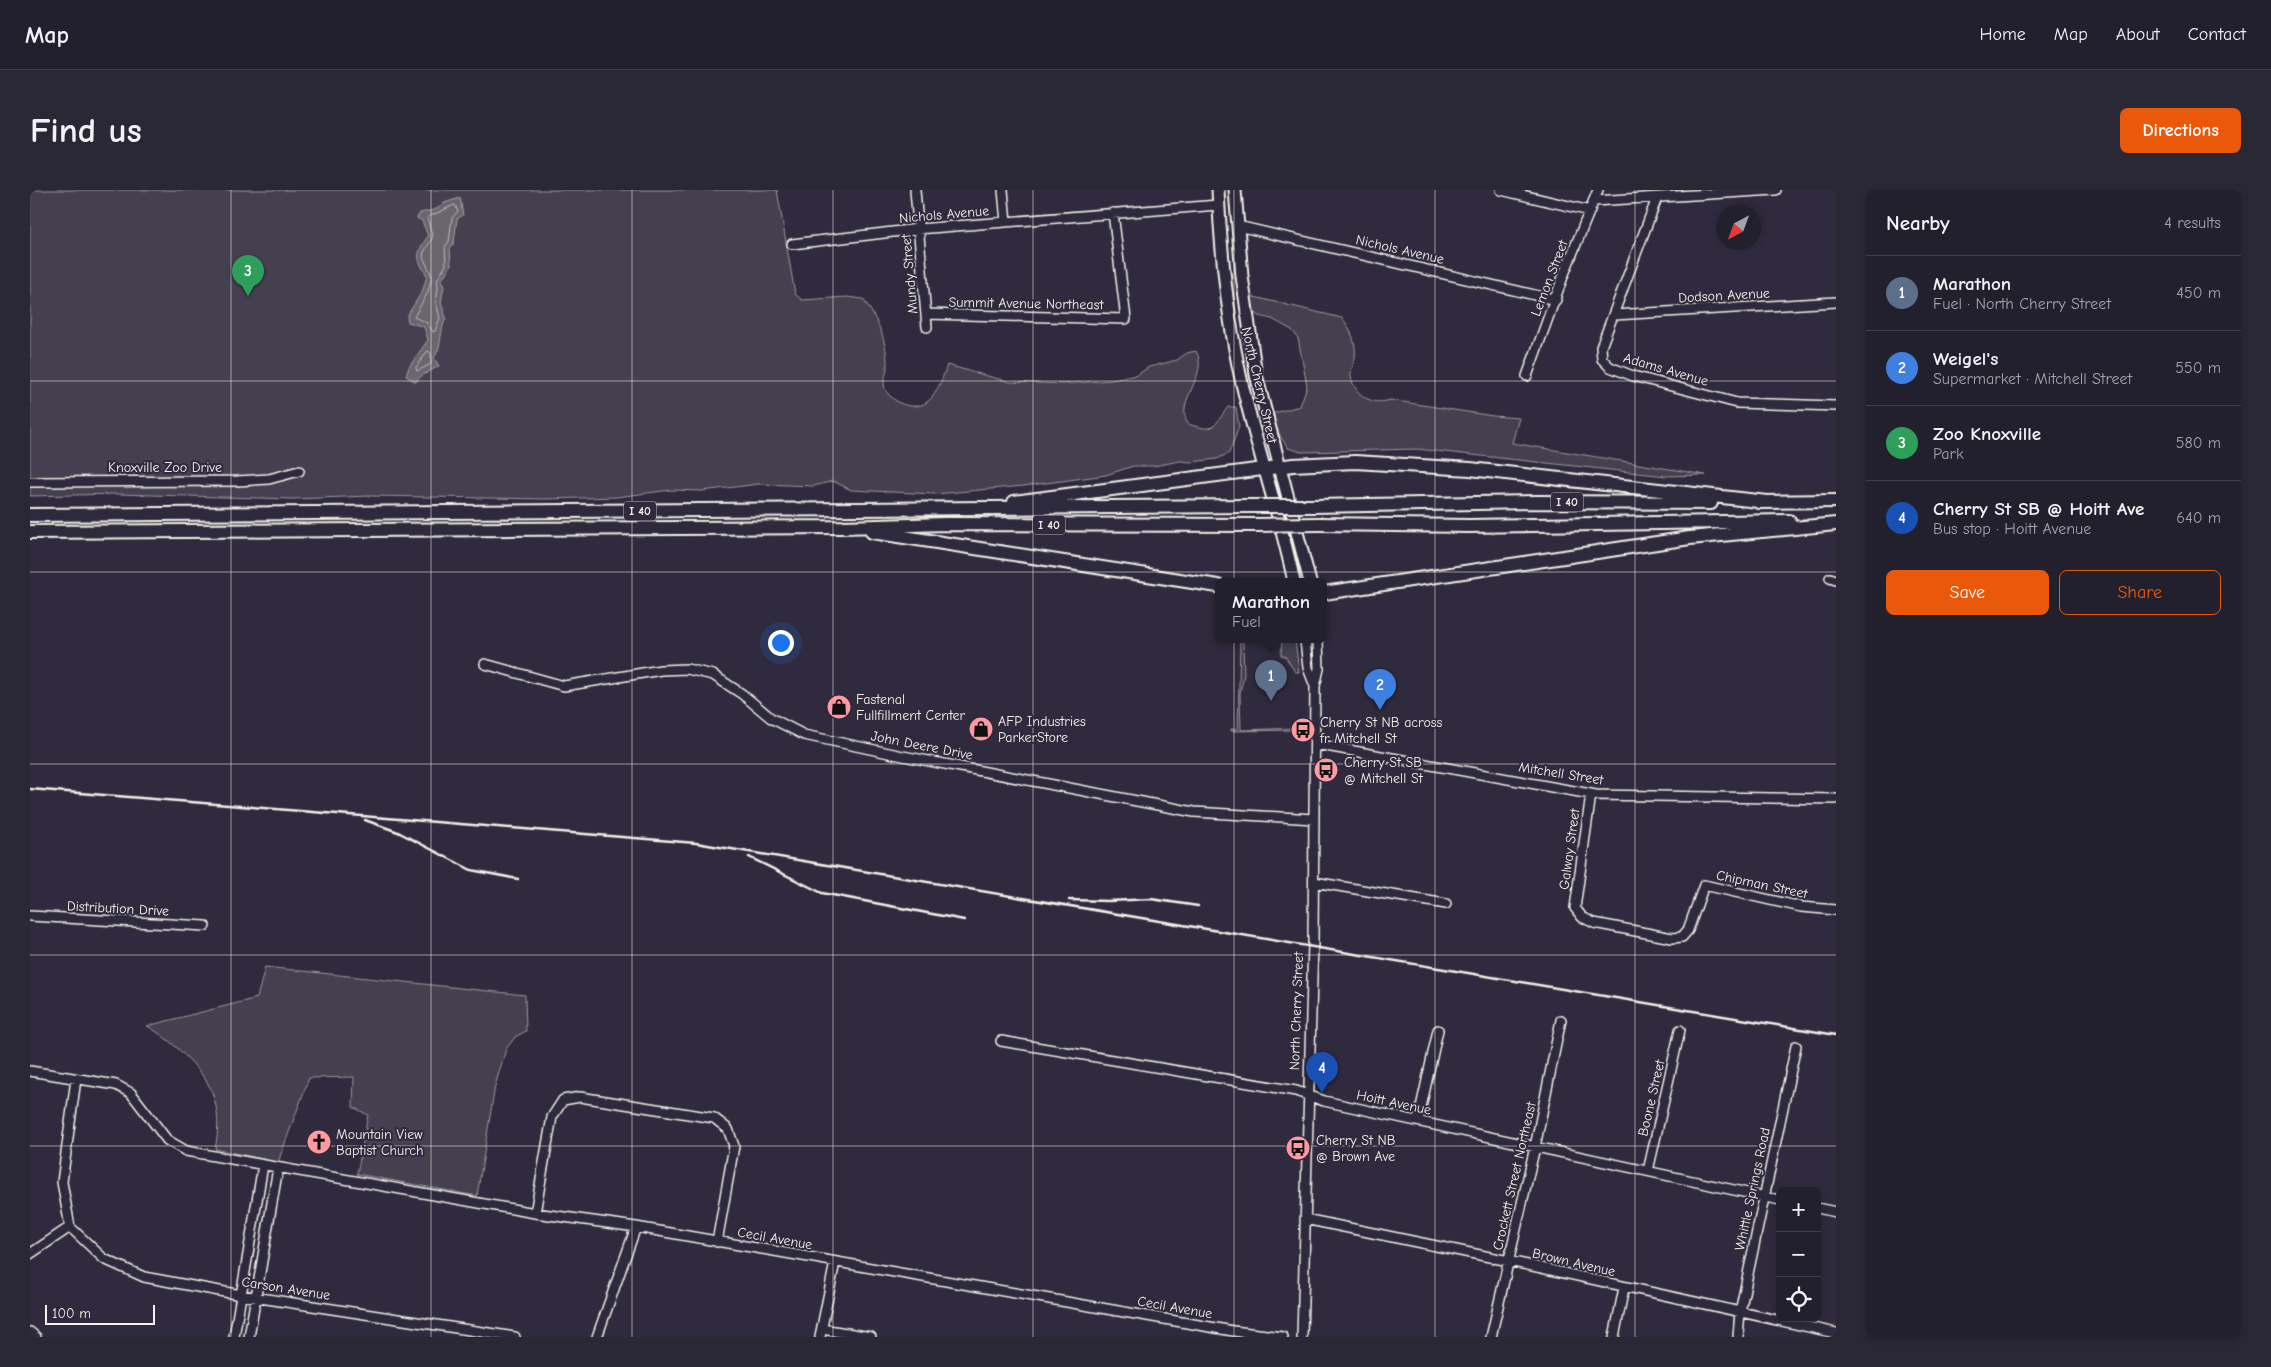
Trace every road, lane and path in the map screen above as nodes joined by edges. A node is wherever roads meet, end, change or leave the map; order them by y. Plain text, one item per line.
1 (915, 190) edge
2 (1003, 190) edge
3 (1218, 190) edge
4 (1235, 190) edge
5 (1501, 190) edge
6 (1598, 190) edge
7 (1776, 190) edge
8 (1657, 198) junction
9 (1594, 201) junction
10 (1218, 205) junction
11 (1590, 211) junction
12 (1113, 213) junction
13 (1006, 222) junction
14 (1238, 226) junction
15 (918, 229) junction
16 (792, 244) dead end
17 (1556, 300) junction
18 (1836, 302) edge
19 (926, 314) junction
20 (1614, 315) junction
21 (927, 327) dead end
22 (1527, 376) dead end
23 (1836, 406) edge
24 (1279, 467) junction
25 (1264, 469) junction
26 (299, 471) dead end
27 (30, 482) edge
28 (1836, 501) edge
29 (1767, 502) junction
30 (968, 509) junction
31 (30, 515) edge
32 (1836, 522) edge
33 (843, 527) junction
34 (30, 532) edge
35 (1293, 578) edge
36 (1309, 578) edge
37 (1215, 586) edge
38 (1327, 593) edge
39 (1305, 643) edge
40 (1318, 643) edge
41 (485, 664) dead end
42 (1315, 686) junction
43 (1315, 744) junction
44 (1591, 794) junction
45 (1836, 799) edge
46 (1314, 819) junction
47 (1314, 882) junction
48 (1446, 904) dead end
49 (1575, 908) joint
50 (1836, 910) edge
51 (30, 916) edge
52 (205, 926) dead end
53 (1561, 1020) dead end
54 (1438, 1030) dead end
55 (1680, 1030) dead end
56 (1002, 1041) dead end
57 (1796, 1046) dead end
58 (30, 1072) edge
59 (76, 1079) junction
60 (1308, 1095) junction
61 (1418, 1121) junction
62 (1535, 1147) junction
63 (263, 1165) junction
64 (278, 1168) junction
65 (1648, 1171) junction
66 (1765, 1197) junction
67 (1776, 1199) edge
68 (1821, 1209) edge
69 (1836, 1212) edge
70 (535, 1213) junction
71 (1305, 1219) junction
72 (70, 1227) junction
73 (636, 1227) junction
74 (717, 1242) junction
75 (30, 1254) edge
76 (1509, 1261) junction
77 (835, 1262) junction
78 (1624, 1288) junction
79 (241, 1295) junction
80 (256, 1298) junction
81 (1740, 1312) junction
82 (30, 1332) edge
83 (821, 1333) edge
84 (1836, 1333) edge
85 (1232, 1334) edge
86 (36, 1337) edge
87 (234, 1337) edge
88 (249, 1337) edge
89 (515, 1337) edge
90 (597, 1337) edge
91 (871, 1337) edge
92 (1283, 1337) edge
93 (1302, 1337) edge
94 (1491, 1337) edge
95 (1614, 1337) edge
96 (1738, 1337) edge

1 - 15 street, Mundy Street
2 - 13 street
3 - 10 main road, North Cherry Street
4 - 14 main road, North Cherry Street
5 - 11 street
6 - 9 street, Lemon Street
7 - 8 street
8 - 9 street
8 - 20 street, Adams Avenue
9 - 11 street, Lemon Street
10 - 12 street, Nichols Avenue
10 - 25 main road, North Cherry Street
11 - 17 street, Lemon Street
12 - 13 street, Nichols Avenue
12 - 19 street, Summit Avenue Northeast
13 - 15 street, Nichols Avenue
14 - 17 street, Nichols Avenue
14 - 24 main road, North Cherry Street
15 - 16 street, Nichols Avenue
15 - 19 street, Mundy Street
17 - 22 street, Lemon Street
18 - 20 street, Dodson Avenue
19 - 21 street, Mundy Street
20 - 23 street, Adams Avenue
24 - 25 highway
24 - 29 highway
24 - 36 main road, North Cherry Street
25 - 30 highway
25 - 35 main road, North Cherry Street
26 - 27 street, Knoxville Zoo Drive
28 - 29 highway, I 40
29 - 30 highway, I 40, bridge
30 - 31 highway, I 40
32 - 33 highway, I 40, bridge
32 - 38 highway
33 - 34 highway, I 40
33 - 37 highway
39 - 42 street, North Cherry Street
40 - 42 street, North Cherry Street
41 - 46 street, John Deere Drive
42 - 43 street, North Cherry Street
43 - 44 street, Mitchell Street
43 - 46 street, North Cherry Street
44 - 45 street, Mitchell Street
44 - 49 street, Galway Street
46 - 47 street, North Cherry Street
47 - 48 street
47 - 60 street, North Cherry Street
49 - 50 street, Chipman Street
51 - 52 street, Distribution Drive
53 - 62 street, Crockett Street Northeast
54 - 61 street
55 - 65 street, Boone Street
56 - 60 street, Hoitt Avenue
57 - 66 street, Whittle Springs Road
58 - 59 street, Cecil Avenue
59 - 63 street, Cecil Avenue
59 - 72 street
60 - 61 street, Hoitt Avenue
60 - 71 street, North Cherry Street
61 - 62 street, Hoitt Avenue
62 - 65 street, Hoitt Avenue
62 - 76 street, Crockett Street Northeast
63 - 64 street, Cecil Avenue
63 - 79 street
64 - 70 street, Cecil Avenue
64 - 80 street
65 - 66 street, Hoitt Avenue
66 - 67 street, Hoitt Avenue
66 - 81 street, Whittle Springs Road
68 - 69 street
70 - 73 street, Cecil Avenue
70 - 74 street
71 - 76 street, Brown Avenue
71 - 93 street, North Cherry Street
72 - 75 street
72 - 79 street, Carson Avenue
73 - 74 street, Cecil Avenue
73 - 90 street
74 - 77 street, Cecil Avenue
76 - 78 street, Brown Avenue
76 - 94 street, Crockett Street Northeast
77 - 83 street
77 - 85 street, Cecil Avenue
78 - 81 street, Brown Avenue
78 - 95 street
79 - 80 street, Carson Avenue
79 - 87 street
80 - 88 street
80 - 89 street, Carson Avenue
81 - 84 street, Brown Avenue
81 - 96 street, Whittle Springs Road
82 - 86 street
83 - 91 street
85 - 92 street, Cecil Avenue

